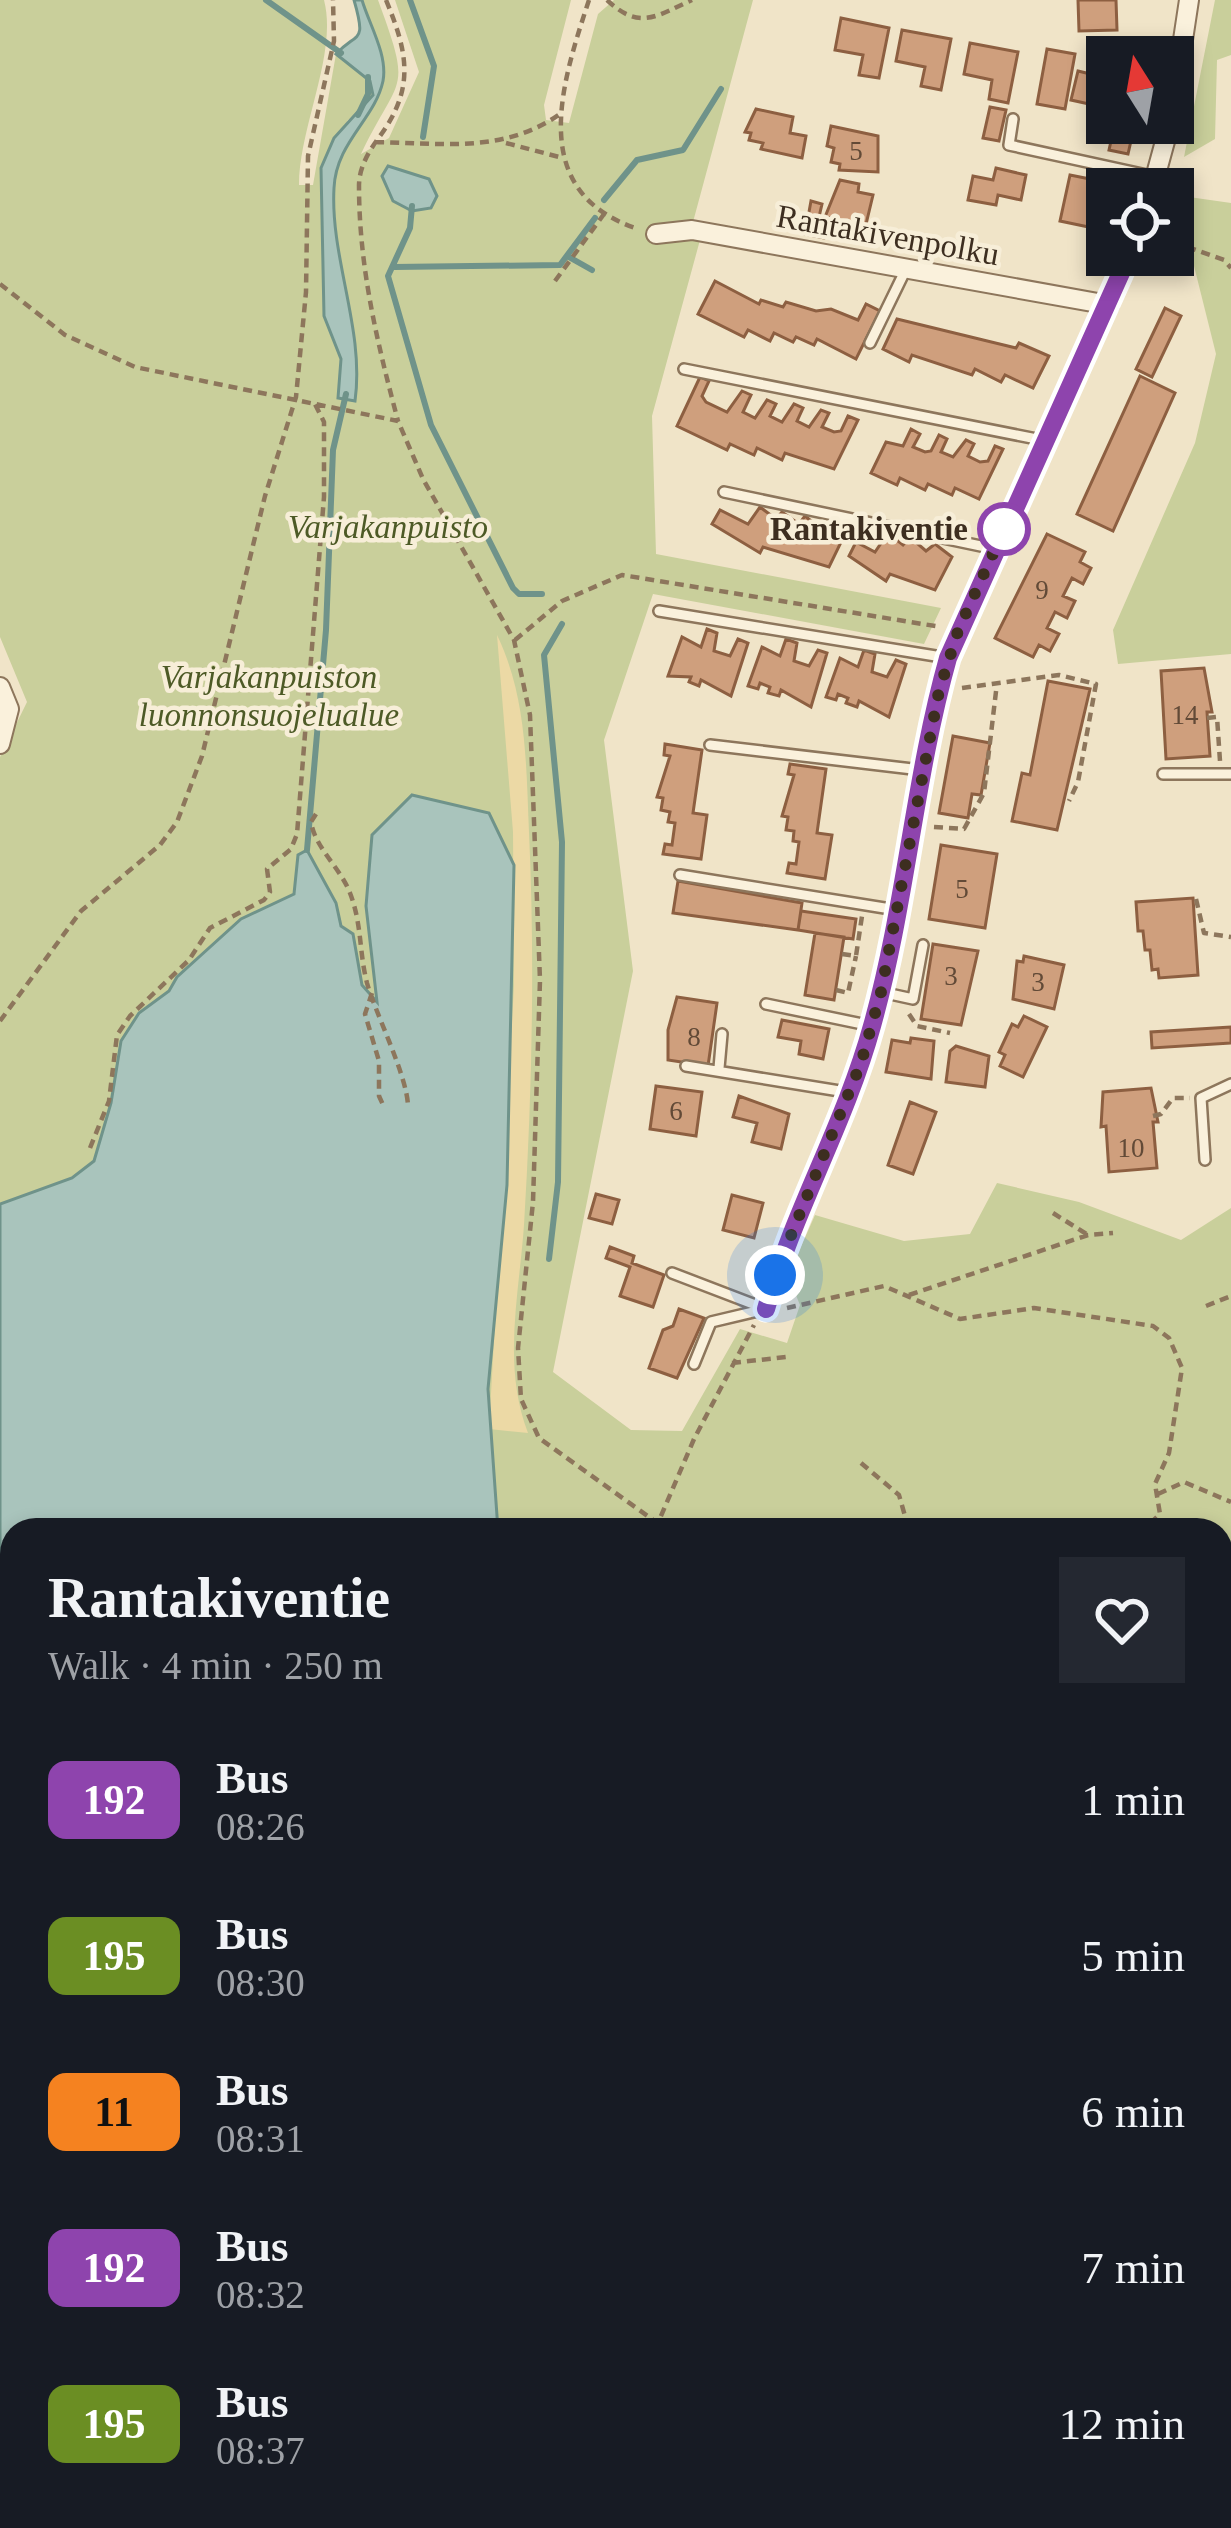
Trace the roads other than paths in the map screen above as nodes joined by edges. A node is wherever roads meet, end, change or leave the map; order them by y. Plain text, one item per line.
1 (1189, 0) edge
2 (1184, 36) edge
3 (1013, 119) dead end
4 (1097, 168) edge
5 (656, 234) dead end
6 (906, 269) junction
7 (1121, 276) edge
8 (1109, 305) junction
9 (870, 344) dead end
10 (684, 369) dead end
11 (1047, 441) junction
12 (724, 492) dead end
13 (995, 549) junction
14 (659, 611) dead end
15 (948, 658) junction
16 (0, 687) edge
17 (0, 744) edge
18 (710, 745) dead end
19 (921, 770) junction
20 (1163, 774) dead end
21 (1229, 774) edge
22 (680, 874) dead end
23 (898, 910) junction
24 (923, 945) dead end
25 (881, 992) junction
26 (913, 999) junction
27 (766, 1004) dead end
28 (909, 1014) road end
29 (872, 1026) junction
30 (722, 1034) dead end
31 (686, 1066) dead end
32 (719, 1068) junction
33 (1231, 1084) edge
34 (851, 1093) junction
35 (1205, 1160) dead end
36 (672, 1273) dead end
37 (766, 1309) junction
38 (694, 1364) dead end

1 - 2 street
3 - 4 lane
5 - 6 street, Rantakivenpolku
6 - 8 street, Rantakivenpolku
6 - 9 lane
7 - 8 street
8 - 11 street
10 - 11 lane
11 - 13 street
12 - 13 lane
13 - 15 street
14 - 15 lane
15 - 19 street
16 - 17 street
18 - 19 lane
19 - 23 street
20 - 21 lane
22 - 23 lane
23 - 25 street
24 - 26 lane
25 - 26 lane
25 - 29 street
26 - 28 lane
27 - 29 lane
29 - 34 street
30 - 32 lane
31 - 32 lane
32 - 34 lane
33 - 35 lane
34 - 37 street
36 - 37 lane
37 - 38 lane

